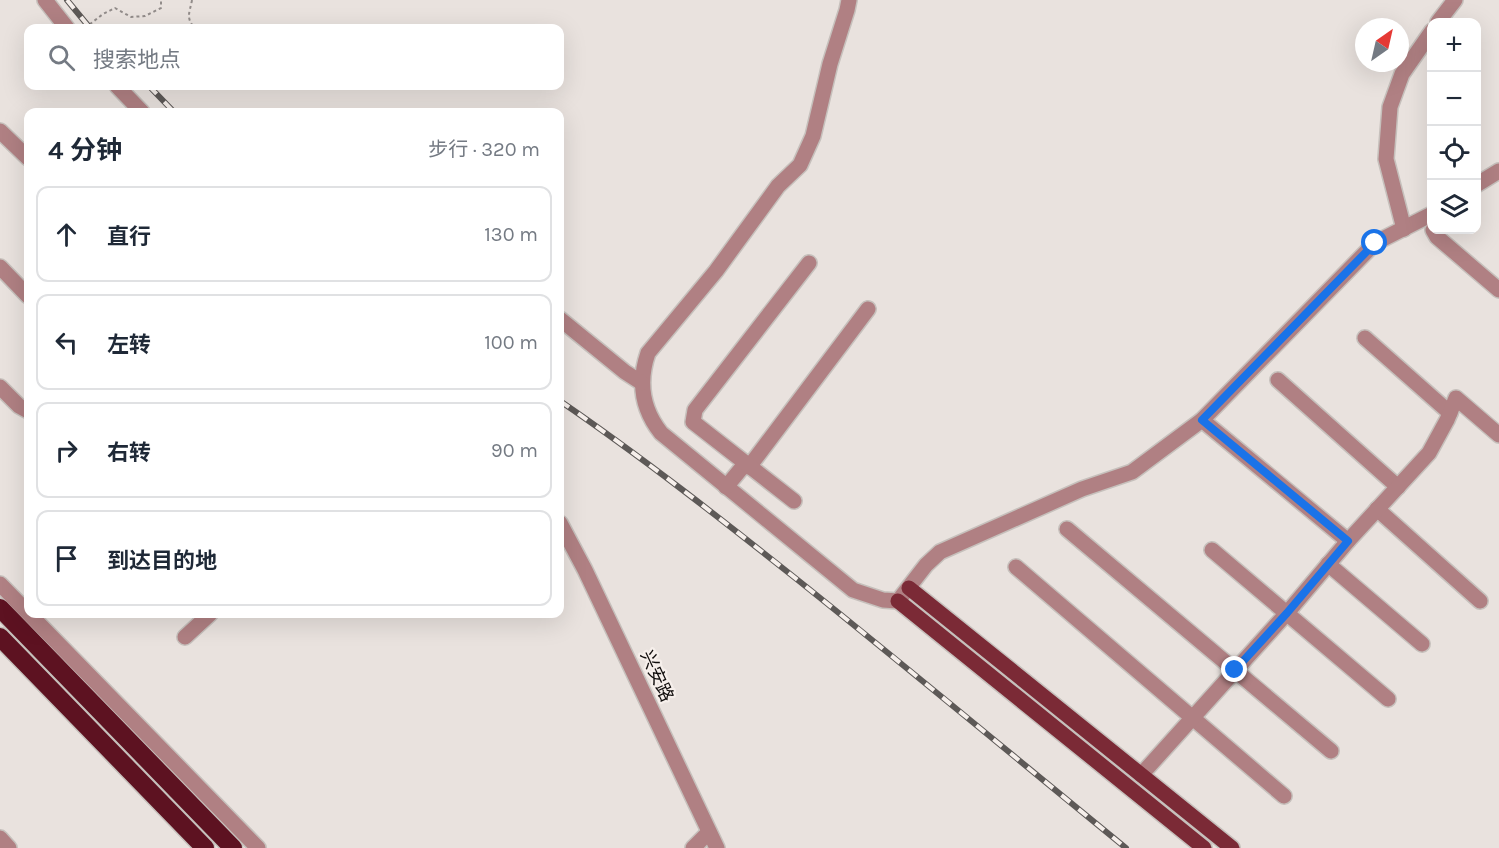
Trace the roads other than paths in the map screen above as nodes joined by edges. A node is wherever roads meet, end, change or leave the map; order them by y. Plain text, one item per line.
1 (45, 0) edge
2 (849, 0) edge
3 (1455, 0) edge
4 (1441, 18) edge
5 (64, 24) edge
6 (1427, 37) edge
7 (121, 90) edge
8 (138, 108) edge
9 (0, 130) edge
10 (24, 154) edge
11 (1499, 171) edge
12 (1481, 182) edge
13 (1427, 223) edge
14 (1404, 229) junction
15 (1436, 234) edge
16 (809, 263) dead end
17 (0, 267) edge
18 (1499, 290) edge
19 (24, 292) edge
20 (868, 309) dead end
21 (564, 322) edge
22 (1365, 338) dead end
23 (1278, 380) dead end
24 (642, 383) junction
25 (0, 387) edge
26 (24, 409) edge
27 (1450, 413) junction
28 (1202, 420) junction
29 (1499, 435) edge
30 (747, 465) junction
31 (726, 487) junction
32 (1398, 487) junction
33 (794, 501) dead end
34 (1377, 509) junction
35 (1067, 529) dead end
36 (564, 531) edge
37 (1348, 541) junction
38 (1212, 550) dead end
39 (1328, 564) junction
40 (1016, 567) dead end
41 (0, 584) edge
42 (909, 588) junction
43 (898, 601) junction
44 (1480, 601) dead end
45 (24, 605) edge
46 (0, 608) edge
47 (1287, 613) junction
48 (39, 618) edge
49 (206, 618) edge
50 (0, 637) edge
51 (185, 637) dead end
52 (1422, 644) dead end
53 (1235, 670) junction
54 (1388, 699) dead end
55 (1192, 718) junction
56 (1330, 751) dead end
57 (1141, 775) junction
58 (1284, 796) dead end
59 (709, 832) junction
60 (0, 838) edge
61 (9, 848) edge
62 (205, 848) edge
63 (233, 848) edge
64 (258, 848) edge
65 (693, 848) edge
66 (717, 848) edge
67 (1204, 848) edge
68 (1232, 848) edge

1 - 5 street
2 - 24 street
3 - 4 street
6 - 14 street
7 - 8 street
9 - 10 street
11 - 12 street
13 - 14 street
14 - 28 street
15 - 18 street
16 - 30 street
17 - 19 street
20 - 30 street
21 - 24 street
22 - 27 street
23 - 32 street
24 - 31 street
25 - 26 street
27 - 29 street
27 - 32 street
28 - 37 street
28 - 42 street
30 - 31 street
30 - 33 street
31 - 43 street
32 - 34 street
34 - 37 street
34 - 44 street
35 - 53 street
36 - 59 street, 兴安路
37 - 39 street
38 - 47 street
39 - 47 street
39 - 52 street
40 - 55 street
41 - 45 street
42 - 43 street
42 - 57 main road
43 - 67 main road
46 - 63 highway
47 - 53 street
47 - 54 street
48 - 64 street
49 - 51 street
50 - 62 highway
53 - 55 street
53 - 56 street
55 - 57 street
55 - 58 street
57 - 68 main road
59 - 65 street
59 - 66 street, 兴安路
60 - 61 street

